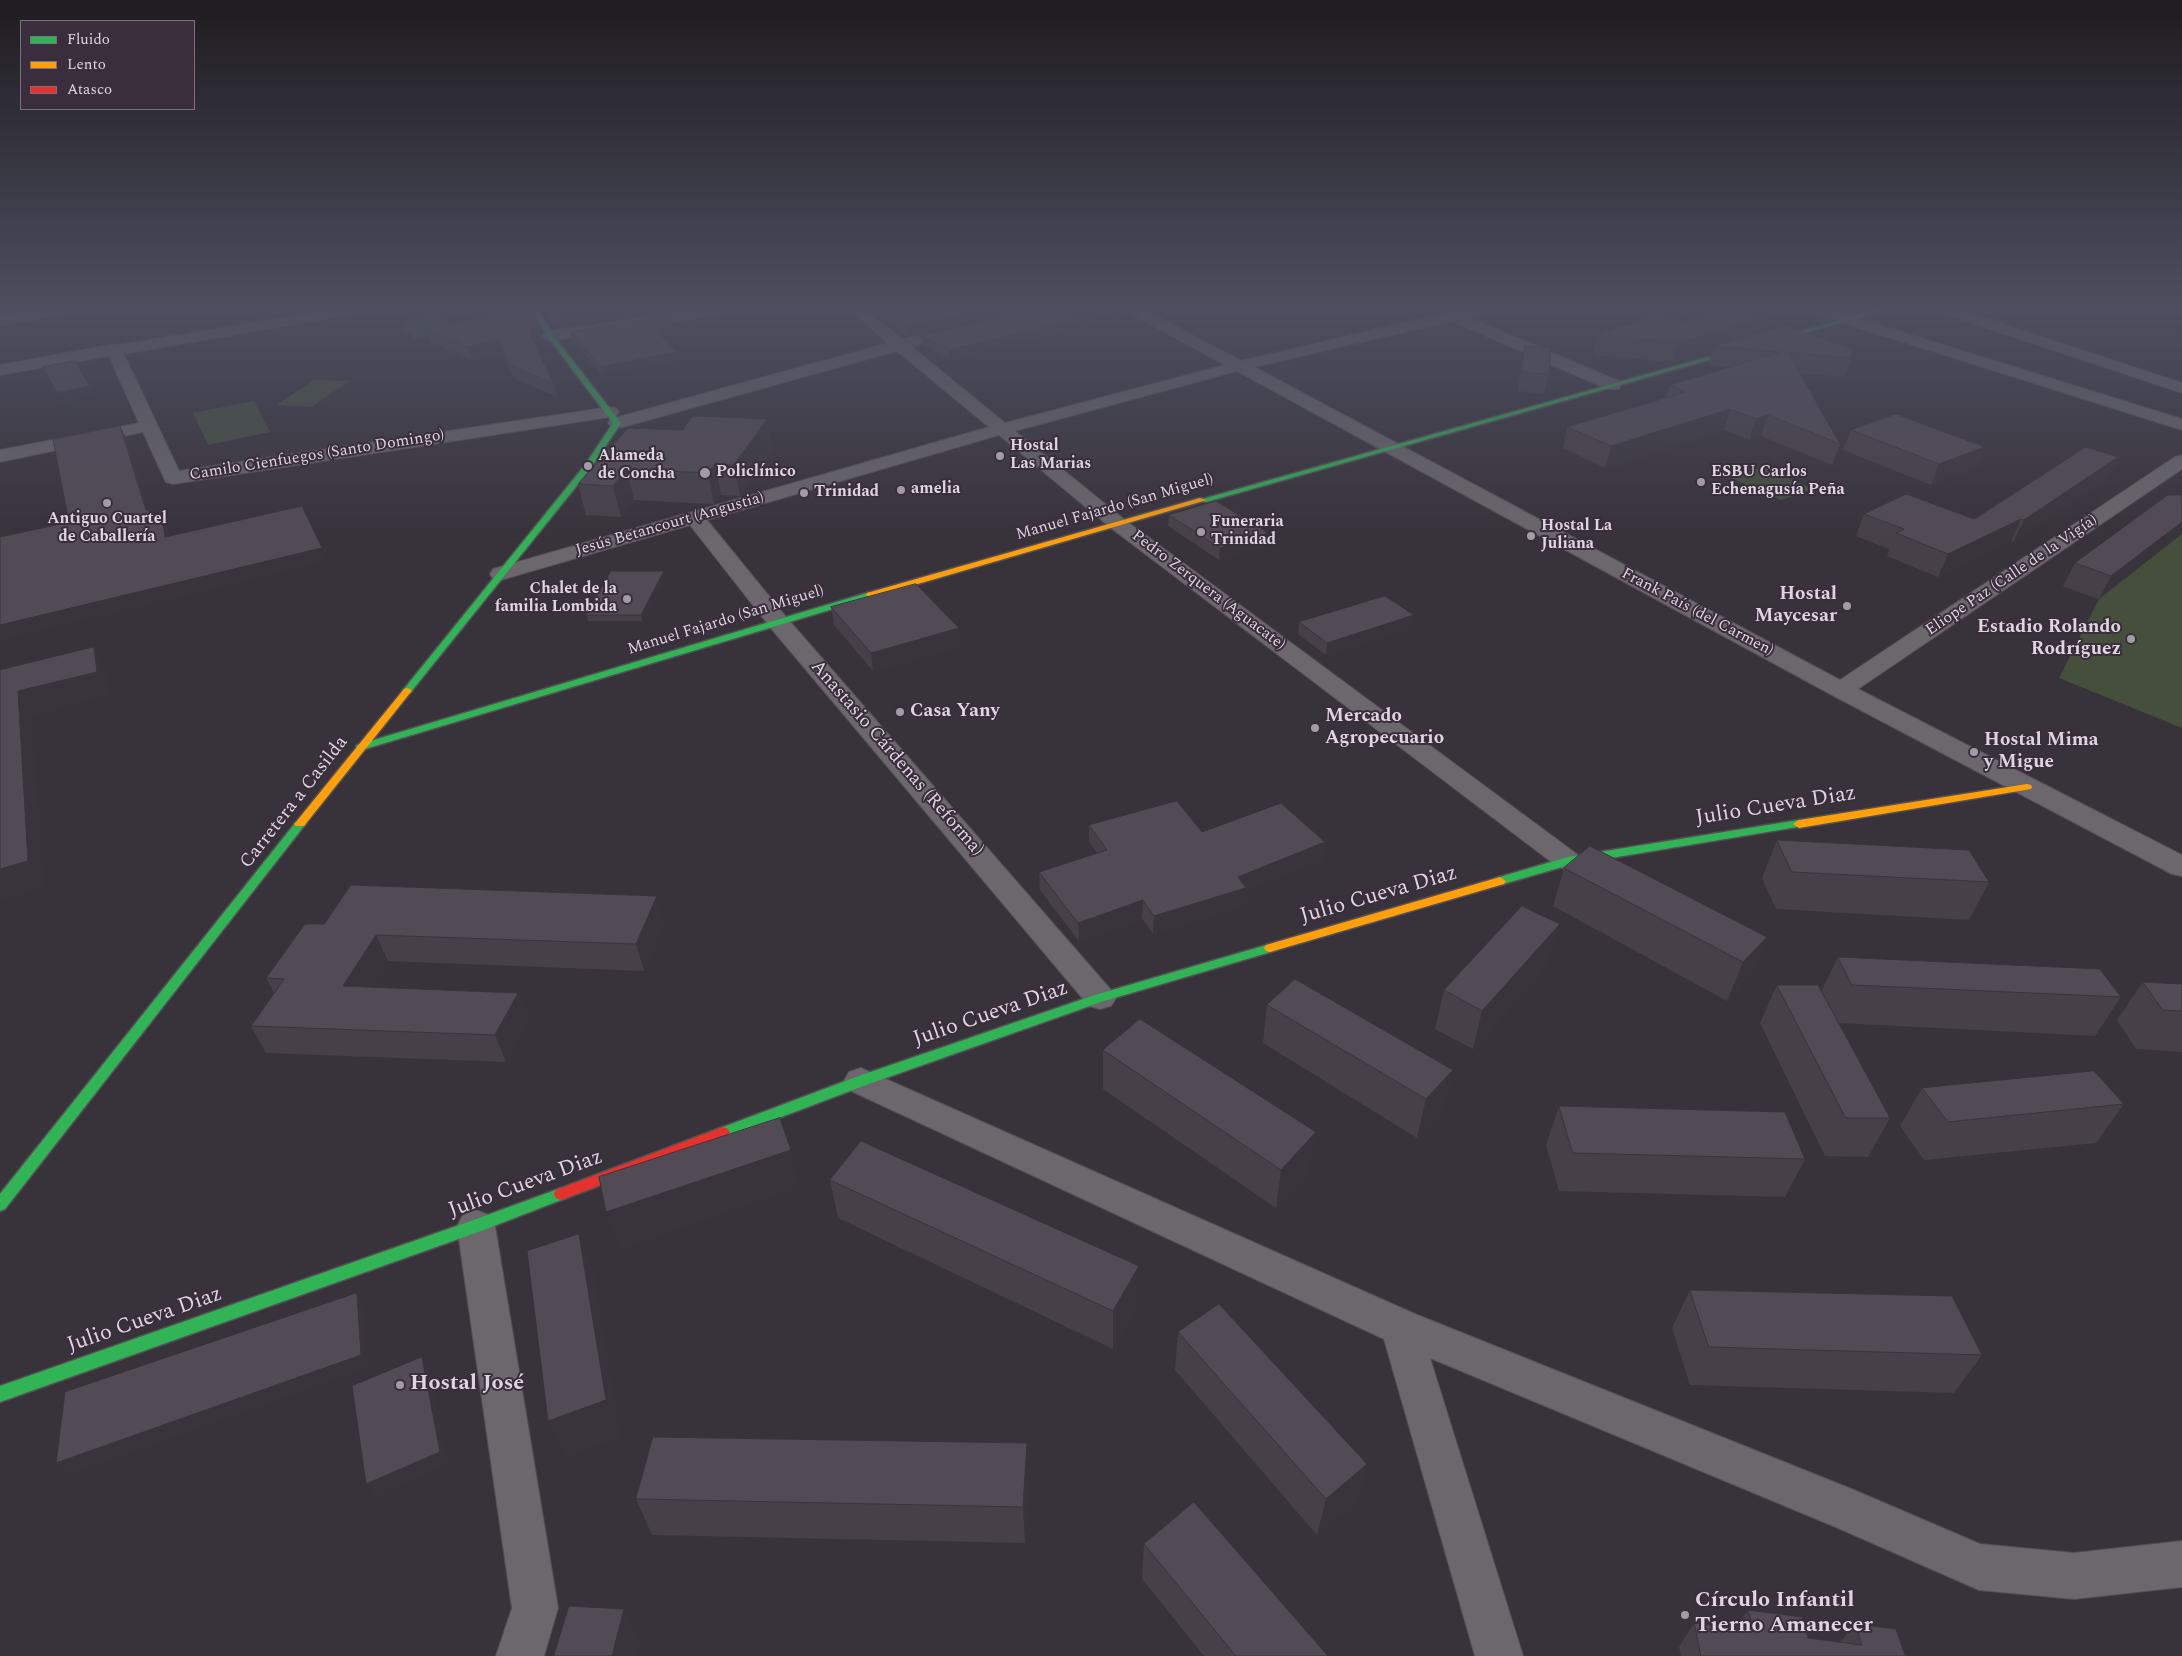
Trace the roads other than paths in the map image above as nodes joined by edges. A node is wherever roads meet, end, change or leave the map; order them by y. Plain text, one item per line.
1 (131, 387) edge
2 (590, 387) edge
3 (733, 387) edge
4 (952, 387) edge
5 (1159, 387) edge
6 (1278, 387) edge
7 (1605, 387) edge
8 (2060, 387) edge
9 (614, 418) junction
10 (149, 426) junction
11 (2182, 426) edge
12 (1002, 429) junction
13 (1388, 447) junction
14 (0, 456) edge
15 (2182, 461) edge
16 (695, 518) junction
17 (1118, 524) junction
18 (501, 574) junction
19 (778, 622) junction
20 (1841, 690) junction
21 (360, 747) junction
22 (2027, 787) junction
23 (1568, 861) junction
24 (2182, 867) edge
25 (1100, 998) junction
26 (862, 1081) junction
27 (0, 1205) edge
28 (476, 1226) junction
29 (1401, 1327) junction
30 (0, 1394) edge
31 (2182, 1564) edge
32 (520, 1656) edge
33 (1499, 1656) edge

1 - 10 street
2 - 9 street
3 - 9 street, Camilo Cienfuegos (Santo Domingo)
4 - 12 street, Pedro Zerquera (Aguacate)
5 - 12 street, Jesús Betancourt (Angustia)
6 - 13 street, Frank País (del Carmen)
7 - 13 street, Manuel Fajardo (San Miguel)
8 - 11 street
9 - 10 street, Camilo Cienfuegos (Santo Domingo)
9 - 18 street, Carretera a Casilda
10 - 14 street
12 - 16 street, Jesús Betancourt (Angustia)
12 - 17 street, Pedro Zerquera (Aguacate)
13 - 17 street, Manuel Fajardo (San Miguel)
13 - 20 street, Frank País (del Carmen)
15 - 20 street, Eliope Paz (Calle de la Vigía)
16 - 18 street, Jesús Betancourt (Angustia)
16 - 19 street, Anastasio Cárdenas (Reforma)
17 - 19 street, Manuel Fajardo (San Miguel)
17 - 23 street, Pedro Zerquera (Aguacate)
18 - 21 street, Carretera a Casilda
19 - 21 street, Manuel Fajardo (San Miguel)
19 - 25 street, Anastasio Cárdenas (Reforma)
20 - 22 street, Frank País (del Carmen)
21 - 27 street, Carretera a Casilda
22 - 23 street, Julio Cueva Diaz
22 - 24 street, Frank País (del Carmen)
23 - 25 street, Julio Cueva Diaz
25 - 26 street, Julio Cueva Diaz
26 - 28 street, Julio Cueva Diaz
26 - 29 street
28 - 30 street, Julio Cueva Diaz
28 - 32 street
29 - 31 street
29 - 33 street

